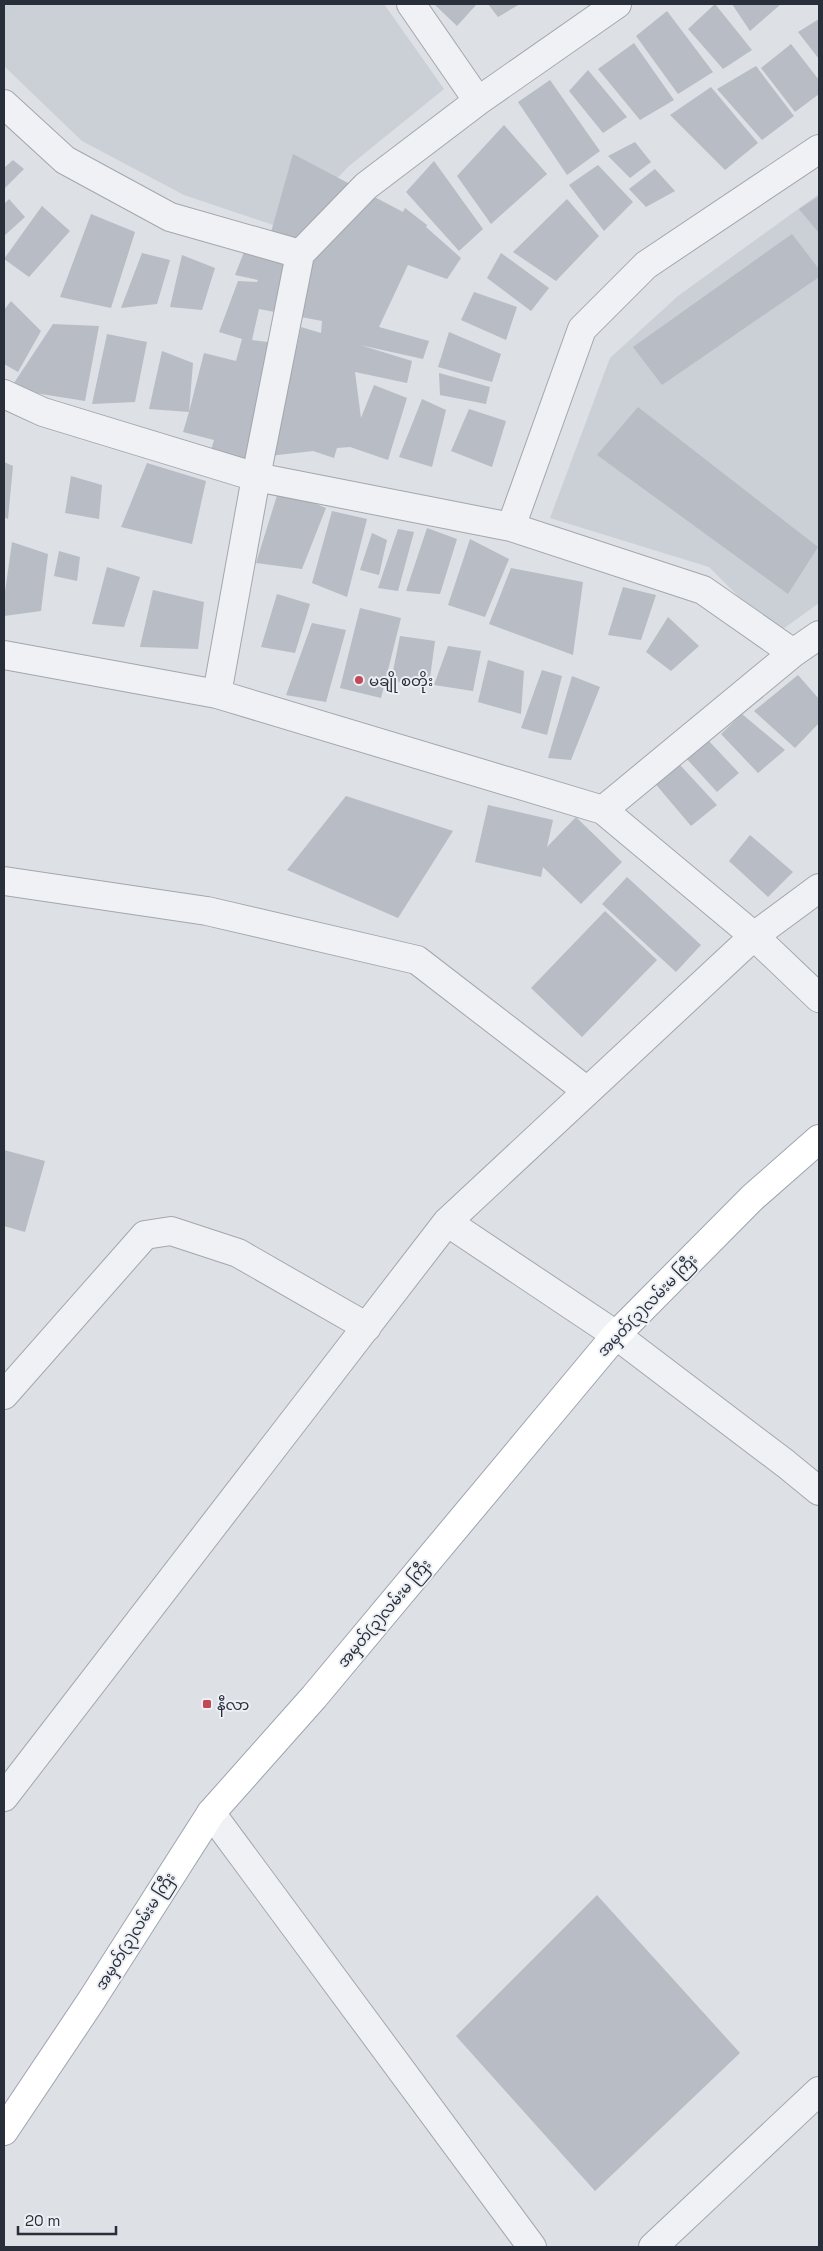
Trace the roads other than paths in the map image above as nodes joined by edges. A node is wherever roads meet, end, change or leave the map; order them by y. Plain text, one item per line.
1 (411, 4) edge
2 (617, 4) edge
3 (478, 101) junction
4 (4, 104) edge
5 (819, 149) edge
6 (300, 254) junction
7 (4, 394) edge
8 (256, 478) junction
9 (511, 527) junction
10 (819, 635) edge
11 (793, 653) junction
12 (4, 656) edge
13 (217, 694) junction
14 (603, 810) junction
15 (4, 881) edge
16 (819, 888) edge
17 (754, 936) junction
18 (819, 998) edge
19 (587, 1091) junction
20 (819, 1139) edge
21 (447, 1222) junction
22 (367, 1328) junction
23 (616, 1335) junction
24 (4, 1395) edge
25 (819, 1492) edge
26 (4, 1797) edge
27 (211, 1812) junction
28 (819, 2091) edge
29 (4, 2131) edge
30 (532, 2247) edge
31 (653, 2247) edge

1 - 3 street
2 - 3 street
3 - 6 street
4 - 6 street
5 - 9 street
6 - 8 street
7 - 8 street
8 - 9 street
8 - 13 street
9 - 11 street
10 - 11 street
11 - 14 street
12 - 13 street
13 - 14 street
14 - 17 street
15 - 19 street
16 - 17 street
17 - 18 street
17 - 19 street
19 - 21 street
20 - 23 main road, အမှတ်(၃)လမ်းမ ကြီး
21 - 22 street
21 - 23 street
22 - 24 street
22 - 26 street
23 - 25 street
23 - 27 main road, အမှတ်(၃)လမ်းမ ကြီး
27 - 29 main road, အမှတ်(၃)လမ်းမ ကြီး
27 - 30 street
28 - 31 street

